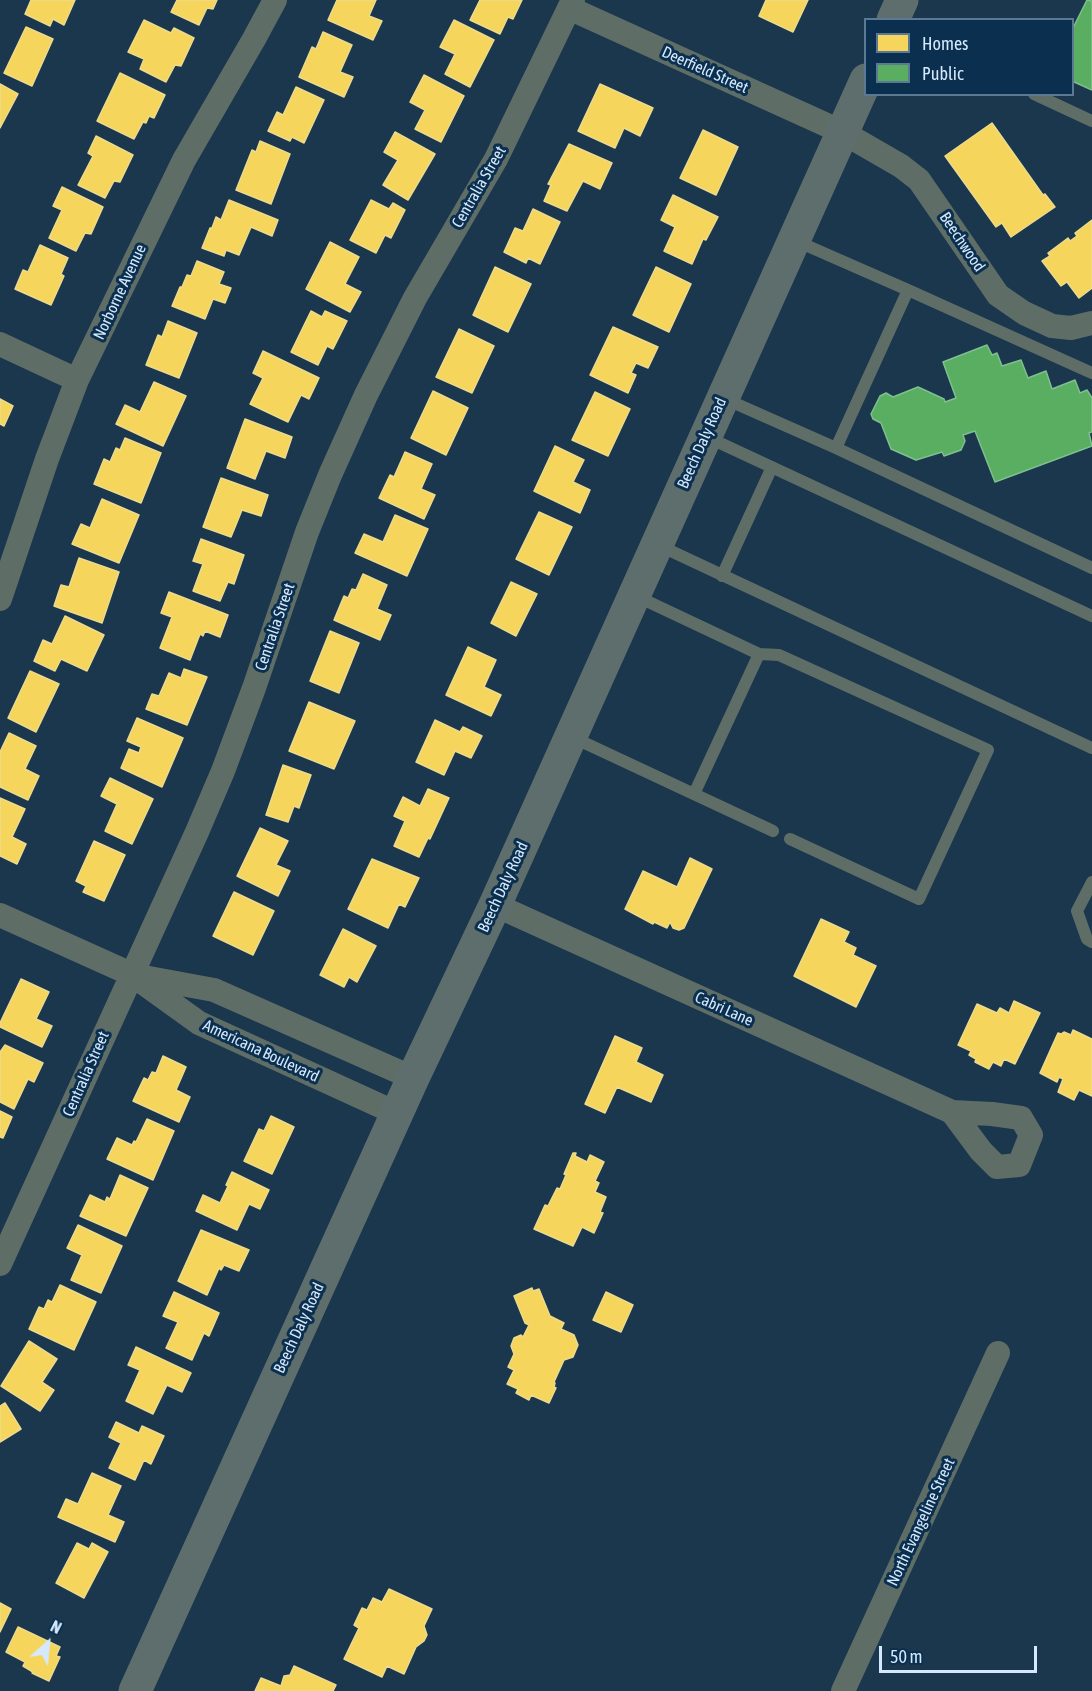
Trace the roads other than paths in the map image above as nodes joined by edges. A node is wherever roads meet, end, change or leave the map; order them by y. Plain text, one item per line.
1 (275, 0) edge
2 (902, 0) edge
3 (571, 4) edge
4 (894, 18) edge
5 (864, 84) edge
6 (1038, 96) edge
7 (1092, 121) edge
8 (842, 132) junction
9 (793, 240) junction
10 (908, 290) junction
11 (1092, 323) edge
12 (0, 344) edge
13 (1092, 373) edge
14 (77, 380) junction
15 (722, 398) junction
16 (705, 436) junction
17 (836, 448) junction
18 (772, 467) junction
19 (657, 544) junction
20 (1092, 568) edge
21 (723, 576) junction
22 (634, 595) junction
23 (0, 598) edge
24 (1092, 616) edge
25 (759, 654) junction
26 (571, 736) junction
27 (1092, 748) edge
28 (694, 794) junction
29 (772, 831) dead end
30 (790, 839) dead end
31 (1092, 882) edge
32 (495, 905) junction
33 (0, 915) edge
34 (1092, 942) edge
35 (131, 974) junction
36 (413, 1078) junction
37 (952, 1113) dead end
38 (398, 1114) junction
39 (0, 1264) edge
40 (998, 1353) dead end
41 (135, 1691) edge
42 (843, 1691) edge

1 - 14 street, Norborne Avenue
2 - 4 main road
3 - 8 street, Deerfield Street
3 - 35 street, Centralia Street
5 - 8 main road, Beech Daly Road
6 - 7 lane
8 - 9 main road, Beech Daly Road
8 - 11 street, Beechwood
9 - 10 lane
9 - 15 main road, Beech Daly Road
10 - 13 lane
10 - 17 lane
12 - 14 street
14 - 23 street, Norborne Avenue
15 - 16 main road, Beech Daly Road
15 - 17 lane
16 - 18 lane
16 - 19 main road, Beech Daly Road
17 - 20 lane
18 - 21 lane
18 - 24 lane
19 - 21 lane
19 - 22 main road, Beech Daly Road
21 - 27 lane
22 - 25 lane
22 - 26 main road, Beech Daly Road
25 - 28 lane
25 - 30 lane
26 - 28 lane
26 - 32 main road, Beech Daly Road
28 - 29 lane
31 - 34 lane
32 - 36 main road, Beech Daly Road
32 - 37 street, Cabri Lane
33 - 35 street, Americana Boulevard
35 - 36 street, Americana Boulevard
35 - 38 street, Americana Boulevard
35 - 39 street, Centralia Street
36 - 38 main road, Beech Daly Road
38 - 41 main road, Beech Daly Road
40 - 42 street, North Evangeline Street

